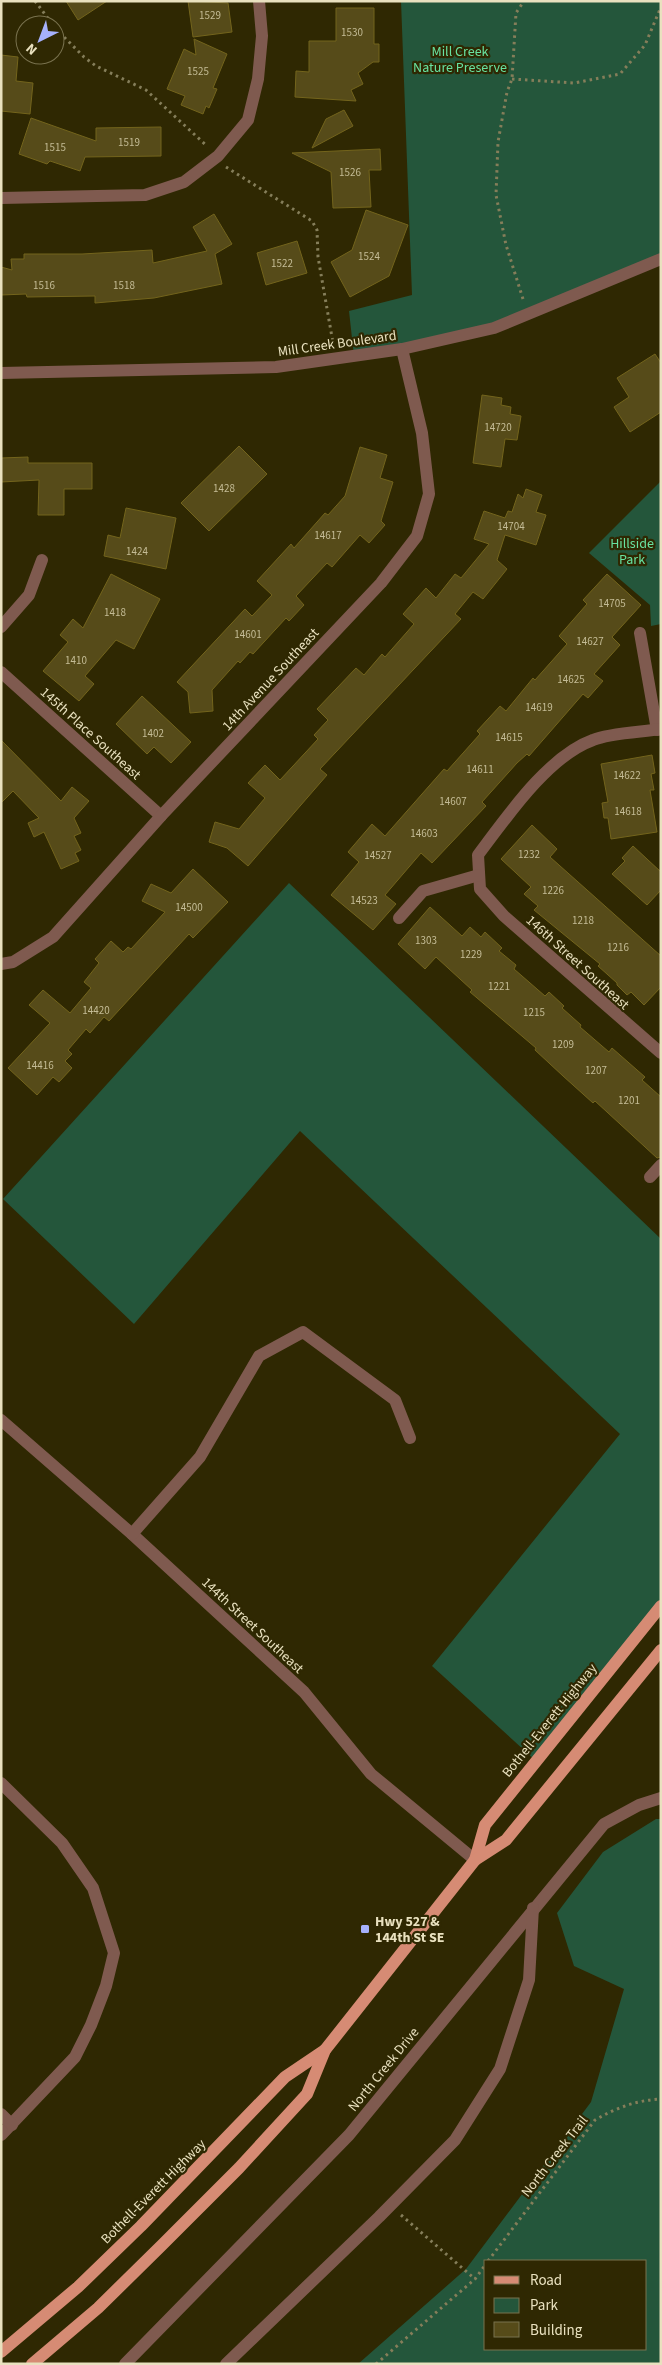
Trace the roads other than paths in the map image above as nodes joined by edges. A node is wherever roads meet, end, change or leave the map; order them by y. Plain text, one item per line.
1 (258, 1) edge
2 (1, 198) edge
3 (661, 259) edge
4 (402, 349) junction
5 (1, 373) edge
6 (42, 560) dead end
7 (1, 627) edge
8 (640, 633) dead end
9 (1, 672) edge
10 (659, 730) edge
11 (161, 816) junction
12 (479, 875) junction
13 (399, 918) dead end
14 (1, 964) edge
15 (661, 1053) edge
16 (661, 1165) edge
17 (650, 1177) dead end
18 (1, 1420) edge
19 (410, 1438) dead end
20 (132, 1534) junction
21 (661, 1606) edge
22 (661, 1650) edge
23 (1, 1783) edge
24 (661, 1798) edge
25 (474, 1860) junction
26 (533, 1908) junction
27 (325, 2050) junction
28 (1, 2114) edge
29 (12, 2125) junction
30 (1, 2135) edge
31 (1, 2352) edge
32 (32, 2364) edge
33 (125, 2364) edge
34 (226, 2364) edge

1 - 2 street
3 - 4 street, Mill Creek Boulevard
4 - 5 street, Mill Creek Boulevard
4 - 11 street, 14th Avenue Southeast
6 - 7 street
8 - 10 street
9 - 11 street, 145th Place Southeast
10 - 12 street
11 - 14 street, 14th Avenue Southeast
12 - 13 street
12 - 15 street, 146th Street Southeast
16 - 17 street
18 - 20 street, 144th Street Southeast
19 - 20 street
20 - 25 street, 144th Street Southeast
21 - 25 main road, Bothell-Everett Highway
22 - 25 main road, Bothell-Everett Highway
23 - 29 street
24 - 26 street, North Creek Drive
25 - 27 main road, Bothell-Everett Highway
26 - 33 street, North Creek Drive
26 - 34 street
27 - 31 main road, Bothell-Everett Highway
27 - 32 main road, Bothell-Everett Highway
28 - 29 street
29 - 30 street

